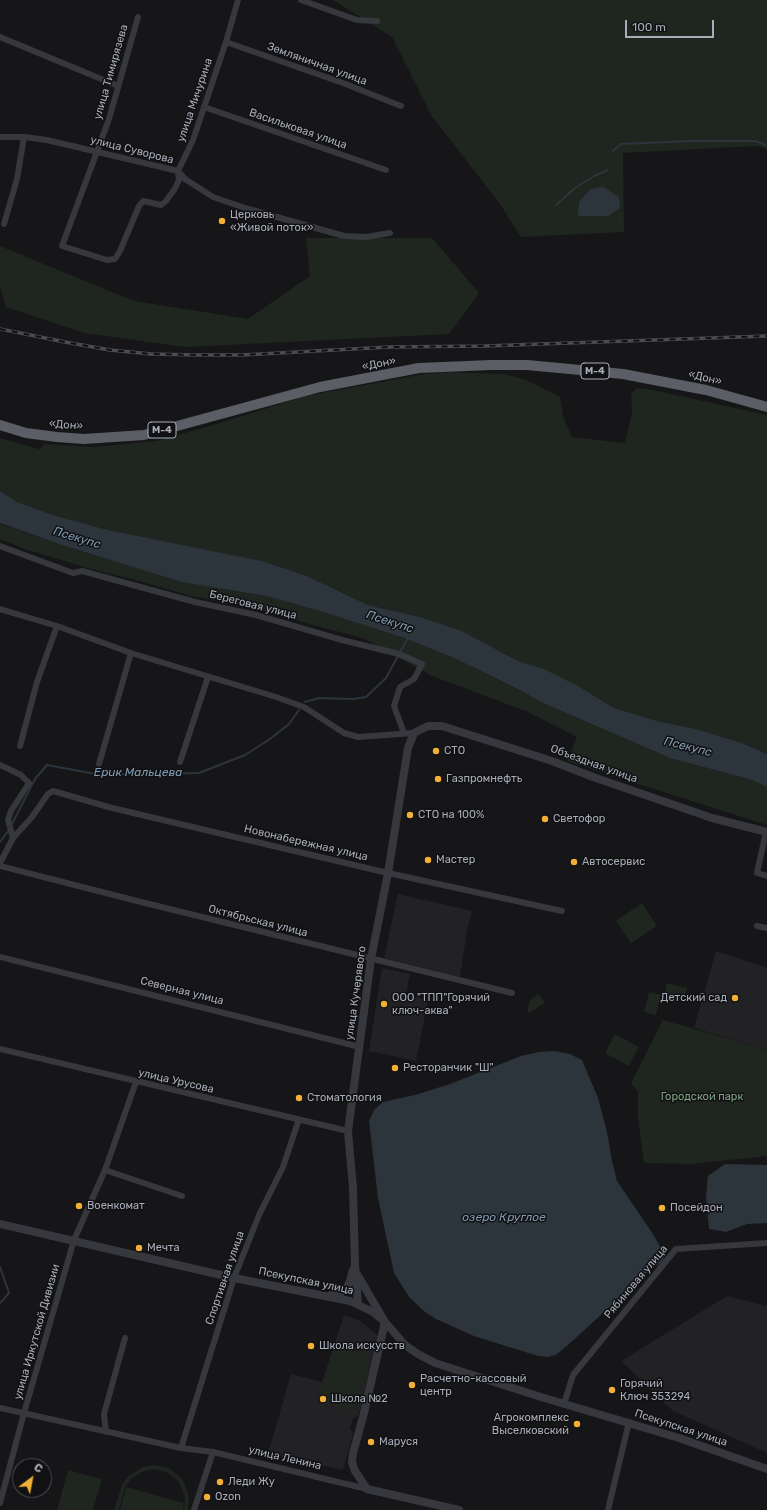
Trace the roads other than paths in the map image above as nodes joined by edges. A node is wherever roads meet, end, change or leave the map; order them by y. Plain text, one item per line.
1 (238, 0) edge
2 (301, 0) edge
3 (138, 17) dead end
4 (377, 21) dead end
5 (0, 37) edge
6 (226, 42) junction
7 (118, 86) junction
8 (401, 106) dead end
9 (204, 107) junction
10 (0, 137) edge
11 (24, 137) junction
12 (96, 151) junction
13 (386, 170) dead end
14 (178, 171) junction
15 (4, 224) dead end
16 (390, 234) dead end
17 (108, 260) joint
18 (767, 406) edge
19 (0, 425) edge
20 (0, 546) edge
21 (0, 609) edge
22 (57, 626) junction
23 (131, 653) junction
24 (208, 677) junction
25 (404, 733) junction
26 (414, 733) junction
27 (20, 746) dead end
28 (180, 762) dead end
29 (99, 764) dead end
30 (0, 765) edge
31 (766, 832) edge
32 (13, 838) junction
33 (0, 864) edge
34 (388, 873) junction
35 (767, 876) edge
36 (562, 911) dead end
37 (757, 926) dead end
38 (767, 928) edge
39 (0, 957) edge
40 (371, 959) junction
41 (512, 993) dead end
42 (360, 1047) junction
43 (0, 1049) edge
44 (136, 1082) junction
45 (300, 1120) junction
46 (348, 1131) junction
47 (105, 1170) junction
48 (182, 1196) dead end
49 (0, 1224) edge
50 (74, 1240) junction
51 (767, 1243) edge
52 (354, 1260) junction
53 (355, 1270) junction
54 (234, 1278) junction
55 (328, 1296) junction
56 (358, 1304) junction
57 (385, 1322) junction
58 (125, 1338) dead end
59 (564, 1404) junction
60 (0, 1408) edge
61 (24, 1413) junction
62 (629, 1422) junction
63 (106, 1432) junction
64 (181, 1448) junction
65 (213, 1452) junction
66 (767, 1469) edge
67 (367, 1489) junction
68 (0, 1503) edge
69 (433, 1507) edge
70 (194, 1510) edge
71 (459, 1510) edge
72 (608, 1510) edge

1 - 6 street, улица Мичурина
2 - 4 street
3 - 7 street, улица Тимирязева
5 - 7 street
6 - 8 street, Земляничная улица
6 - 9 street, улица Мичурина
7 - 12 street, улица Тимирязева
9 - 13 street, Васильковая улица
9 - 14 street, улица Мичурина
10 - 11 street, улица Суворова
11 - 12 street, улица Суворова
11 - 15 street
12 - 14 street, улица Суворова
12 - 17 street, улица Тимирязева
14 - 16 street, улица Суворова
14 - 17 street, улица Мичурина
18 - 19 highway, «Дон» / М-4
20 - 25 street, Береговая улица
21 - 22 street
22 - 23 street
22 - 27 street
23 - 24 street
23 - 29 street
24 - 25 street
24 - 28 street
25 - 26 street
26 - 31 street, Объездная улица
26 - 34 street, улица Кучерявого
30 - 32 street
31 - 35 street
32 - 33 street
32 - 34 street, Новонабережная улица
33 - 40 street, Октябрьская улица
34 - 36 street, Новонабережная улица
34 - 40 street, улица Кучерявого
37 - 38 street
39 - 42 street, Северная улица
40 - 41 street, Октябрьская улица
40 - 42 street, улица Кучерявого
42 - 46 street, улица Кучерявого
43 - 44 street, улица Урусова
44 - 45 street, улица Урусова
44 - 47 street, улица Иркутской Дивизии
45 - 46 street, улица Урусова
45 - 54 street, Спортивная улица
46 - 52 street, улица Кучерявого
47 - 48 street
47 - 50 street, улица Иркутской Дивизии
49 - 50 street, Псекупская улица
50 - 54 street, Псекупская улица
50 - 61 street, улица Иркутской Дивизии
51 - 59 street, Рябиновая улица
52 - 53 street, улица Кучерявого
52 - 55 street, улица Кучерявого
53 - 56 street, улица Кучерявого
53 - 57 street, улица Кучерявого
54 - 55 street, Псекупская улица
54 - 64 street, Спортивная улица
55 - 56 street, Псекупская улица
56 - 57 street, Псекупская улица
57 - 59 street, Псекупская улица
57 - 67 street
58 - 63 street
59 - 62 street, Псекупская улица
60 - 61 street, улица Ленина
61 - 63 street, улица Ленина
61 - 68 street, улица Иркутской Дивизии
62 - 66 street, Псекупская улица
62 - 72 street
63 - 64 street, улица Ленина
64 - 65 street, улица Ленина
65 - 67 street, улица Ленина
65 - 70 street
67 - 69 street, улица Ленина
69 - 71 street, улица Ленина

